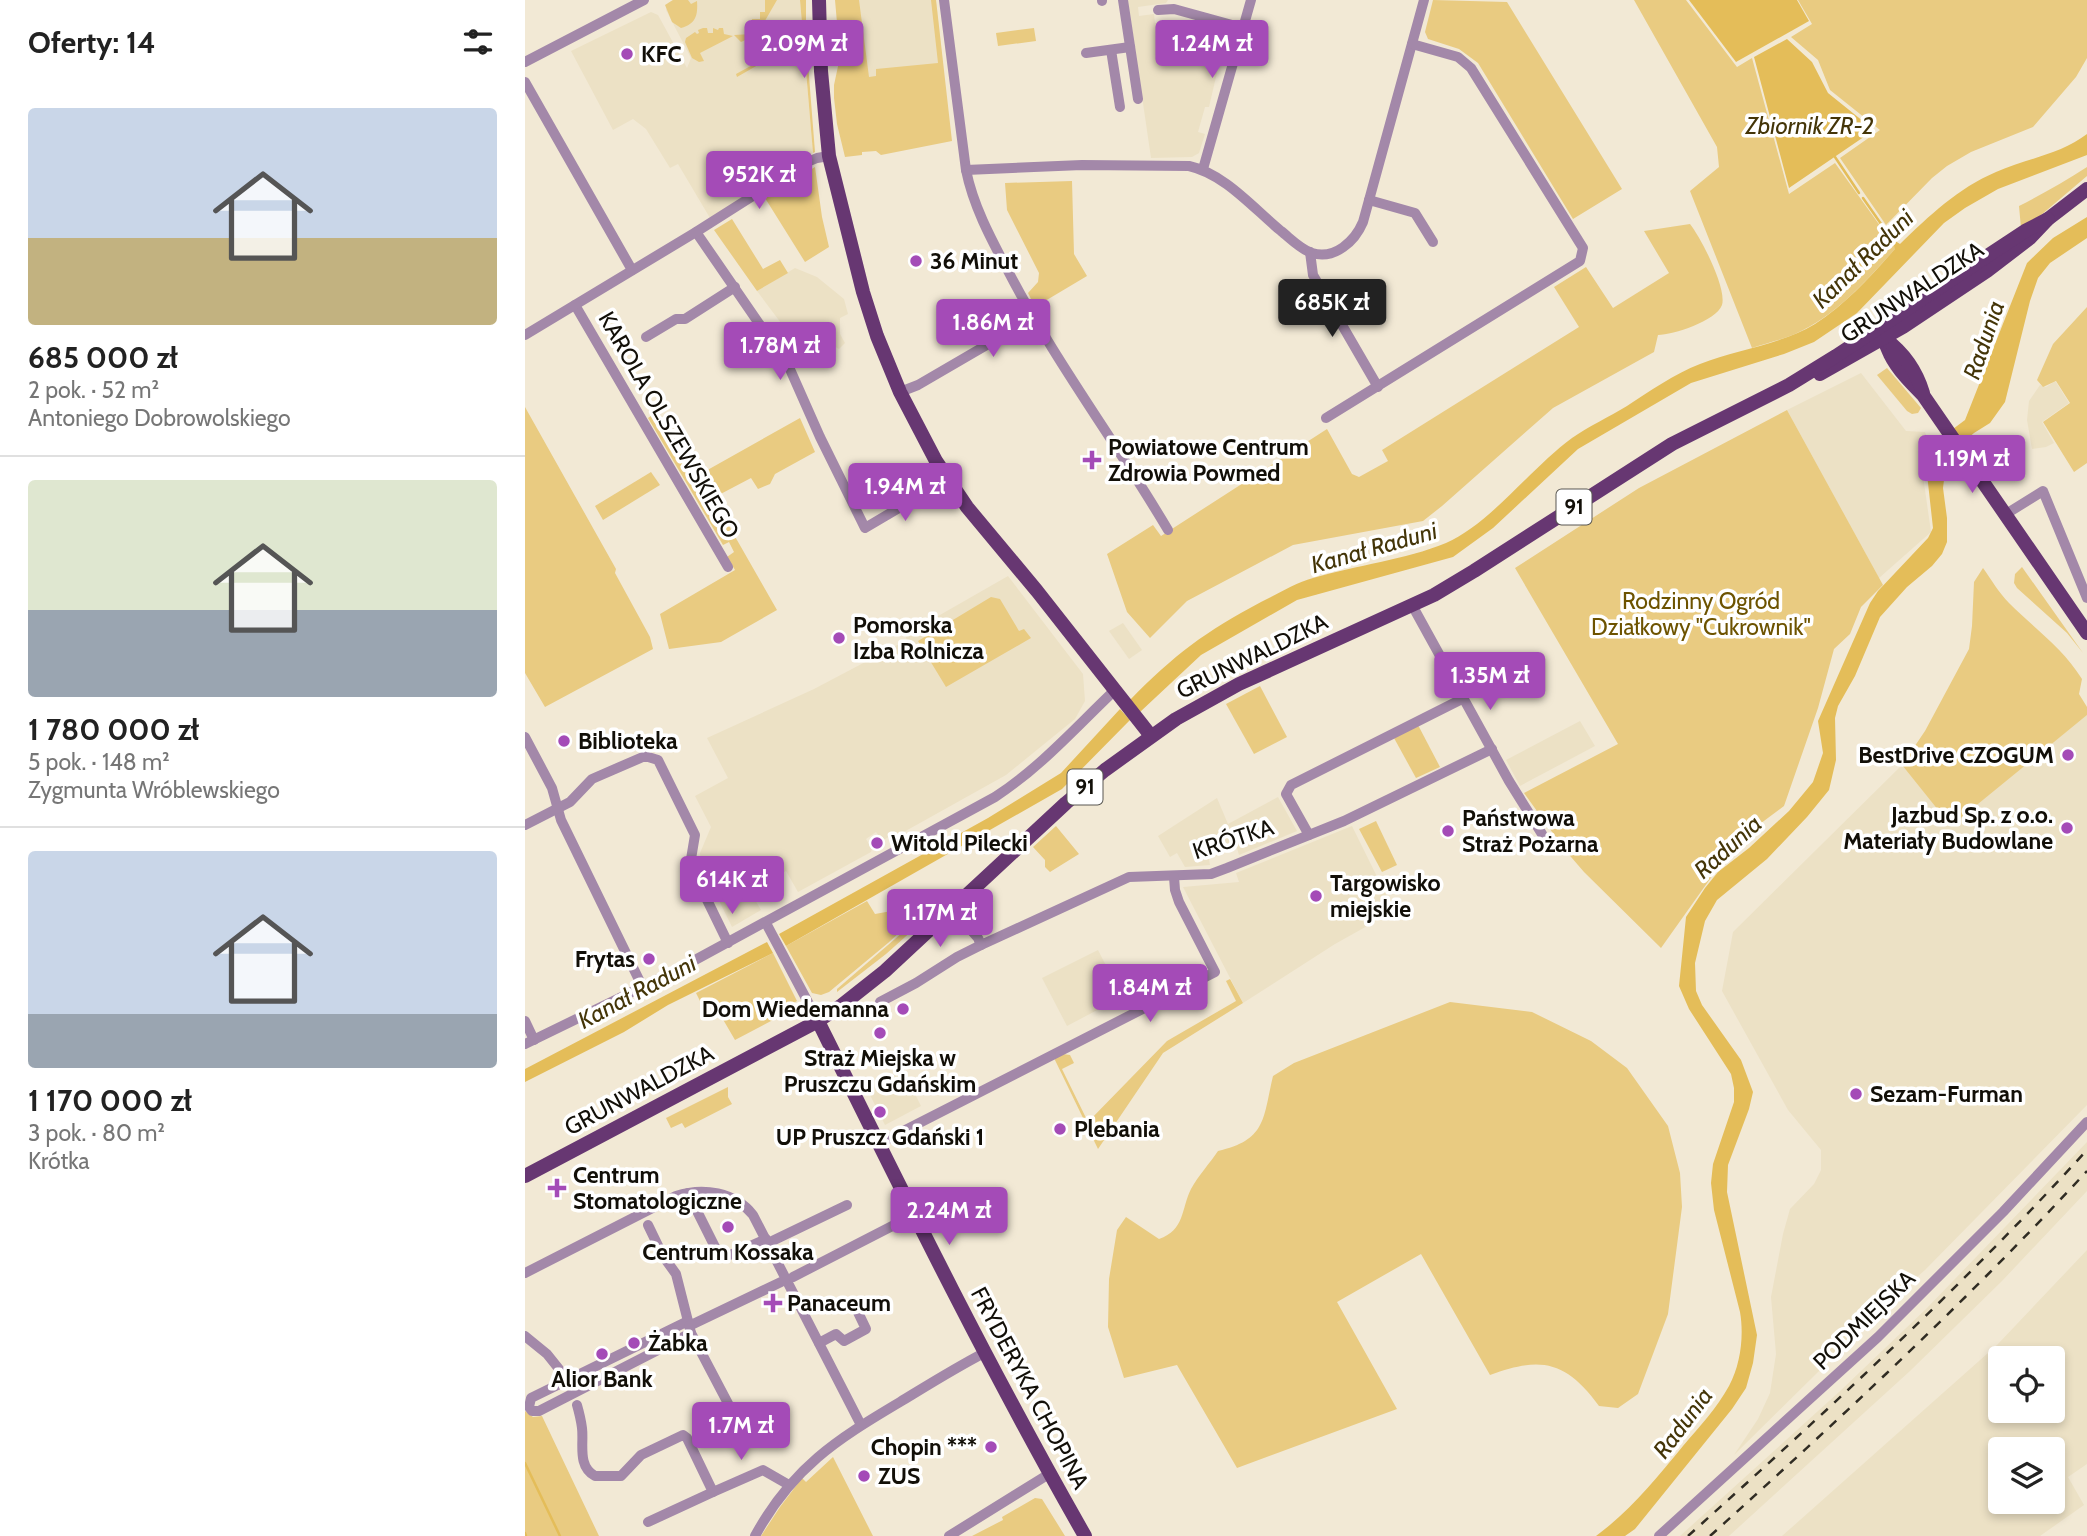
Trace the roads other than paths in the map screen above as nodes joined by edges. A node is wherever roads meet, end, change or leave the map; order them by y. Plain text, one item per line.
1 (819, 0) edge
2 (944, 0) edge
3 (1123, 0) edge
4 (1251, 0) edge
5 (1425, 0) edge
6 (640, 1) edge
7 (1158, 10) dead end
8 (1243, 28) junction
9 (1412, 44) junction
10 (1130, 47) junction
11 (1111, 50) junction
12 (1086, 53) dead end
13 (525, 62) edge
14 (525, 82) edge
15 (1138, 99) dead end
16 (1120, 107) dead end
17 (829, 156) junction
18 (1203, 169) junction
19 (966, 170) junction
20 (2087, 189) edge
21 (1369, 200) junction
22 (2048, 219) junction
23 (696, 232) junction
24 (1433, 242) dead end
25 (1310, 252) junction
26 (632, 270) junction
27 (735, 287) junction
28 (575, 305) junction
29 (1045, 311) dead end
30 (1032, 318) junction
31 (1905, 326) junction
32 (1881, 333) junction
33 (525, 335) edge
34 (646, 337) dead end
35 (1899, 349) junction
36 (1378, 387) junction
37 (900, 392) junction
38 (1923, 395) junction
39 (1326, 418) dead end
40 (948, 479) junction
41 (2006, 514) junction
42 (1168, 530) dead end
43 (728, 567) dead end
44 (2087, 598) edge
45 (1412, 605) junction
46 (2087, 634) edge
47 (1119, 696) junction
48 (1464, 698) junction
49 (1151, 736) junction
50 (525, 737) edge
51 (1492, 749) junction
52 (557, 809) junction
53 (525, 825) edge
54 (1542, 834) dead end
55 (1309, 835) junction
56 (1174, 877) junction
57 (953, 910) junction
58 (766, 923) junction
59 (728, 943) junction
60 (981, 945) junction
61 (643, 988) junction
62 (880, 1002) dead end
63 (525, 1021) edge
64 (818, 1021) junction
65 (530, 1042) edge
66 (2087, 1122) edge
67 (878, 1144) junction
68 (525, 1176) edge
69 (688, 1193) junction
70 (847, 1205) dead end
71 (900, 1222) dead end
72 (648, 1226) dead end
73 (767, 1241) junction
74 (526, 1271) edge
75 (793, 1277) dead end
76 (781, 1282) dead end
77 (855, 1306) dead end
78 (689, 1327) junction
79 (525, 1336) edge
80 (819, 1343) junction
81 (984, 1353) junction
82 (559, 1369) dead end
83 (577, 1405) dead end
84 (527, 1408) edge
85 (732, 1411) dead end
86 (861, 1425) junction
87 (1049, 1474) junction
88 (789, 1485) junction
89 (713, 1492) junction
90 (648, 1522) dead end
91 (755, 1536) edge
92 (949, 1536) edge
93 (1085, 1536) edge
94 (1659, 1536) edge

1 - 17 main road
2 - 19 street
3 - 10 street
4 - 8 street
5 - 9 street
6 - 13 street
7 - 8 street
8 - 18 street
9 - 21 street
9 - 36 street
10 - 11 street
10 - 15 street
11 - 12 street
11 - 16 street
14 - 26 street
17 - 23 street, KAROLA OLSZEWSKIEGO
17 - 37 main road
18 - 19 street
18 - 25 street
19 - 30 street
20 - 22 main road, GRUNWALDZKA / 91
21 - 24 street
21 - 25 street
22 - 31 main road, GRUNWALDZKA / 91
22 - 32 main road, GRUNWALDZKA / 91
23 - 26 street, KAROLA OLSZEWSKIEGO
23 - 27 street
25 - 36 street
26 - 28 street, KAROLA OLSZEWSKIEGO
27 - 34 street
27 - 40 street
28 - 33 street, KAROLA OLSZEWSKIEGO
28 - 43 street, KAROLA OLSZEWSKIEGO
29 - 30 street
30 - 37 street
30 - 42 street
31 - 32 main road, GRUNWALDZKA / 91
31 - 35 main road
32 - 35 main road
32 - 38 main road
32 - 45 main road, GRUNWALDZKA / 91
35 - 38 main road
36 - 39 street
37 - 40 main road
38 - 41 main road
40 - 47 main road
41 - 44 street
41 - 46 main road
45 - 48 street
45 - 49 main road, GRUNWALDZKA / 91
47 - 49 main road
47 - 58 street
48 - 51 street
48 - 55 street
49 - 57 main road, GRUNWALDZKA / 91
50 - 52 street
51 - 54 street
51 - 55 street, KRÓTKA
52 - 53 street
52 - 59 street
52 - 61 street
55 - 56 street, KRÓTKA
56 - 60 street, KRÓTKA
56 - 67 street
57 - 60 street
57 - 64 main road, GRUNWALDZKA / 91
58 - 59 street
58 - 64 street, FRYDERYKA CHOPINA
59 - 61 street
60 - 62 street, KRÓTKA
61 - 65 street
63 - 65 street
64 - 67 main road, FRYDERYKA CHOPINA
64 - 68 main road, GRUNWALDZKA / 91
66 - 94 street, PODMIEJSKA
67 - 81 main road, FRYDERYKA CHOPINA
69 - 73 street
69 - 73 street
69 - 74 street
70 - 73 street
71 - 75 street
72 - 78 street
73 - 80 street
76 - 78 street
77 - 80 street
78 - 84 street
78 - 85 street
79 - 82 street
80 - 86 street
81 - 86 street
81 - 87 main road, FRYDERYKA CHOPINA
83 - 89 street
86 - 88 street
87 - 92 street
87 - 93 main road, FRYDERYKA CHOPINA
88 - 89 street
88 - 91 street
89 - 90 street

